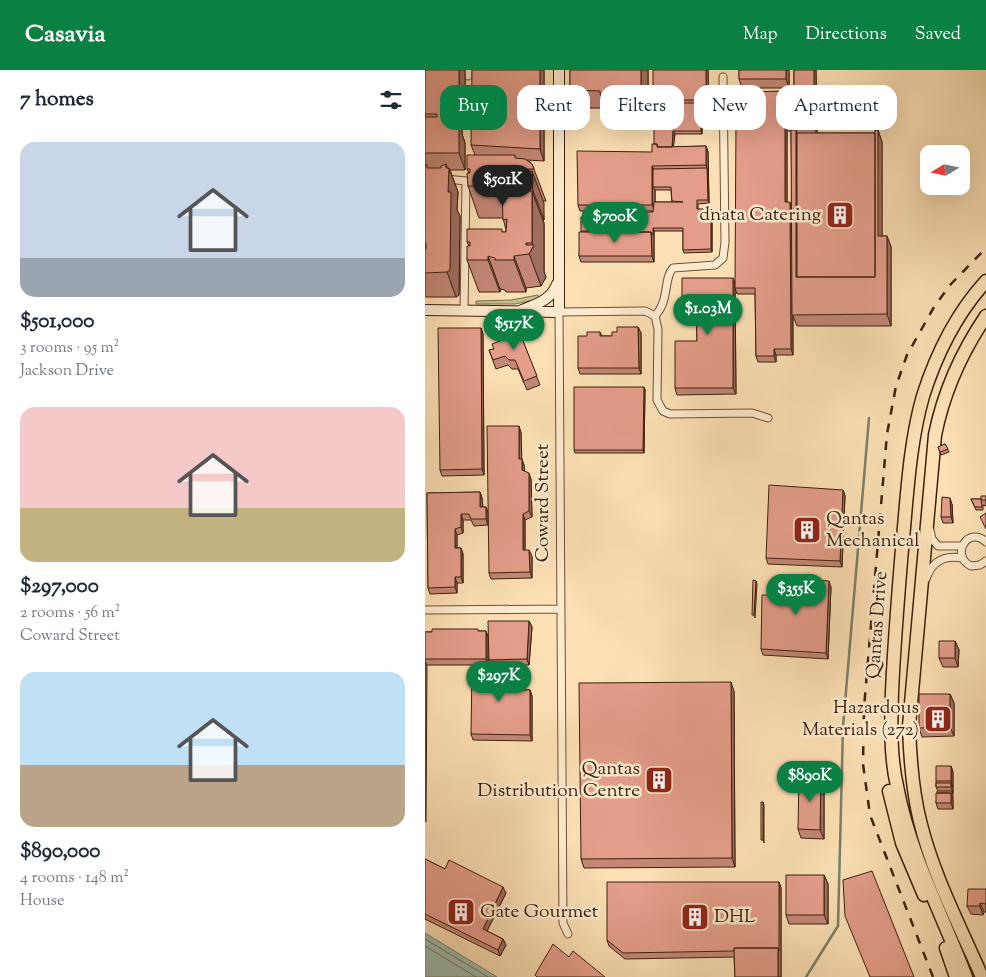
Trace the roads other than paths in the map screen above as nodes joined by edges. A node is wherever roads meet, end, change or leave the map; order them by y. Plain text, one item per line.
1 (559, 70) edge
2 (723, 77) dead end
3 (438, 179) edge
4 (559, 278) junction
5 (986, 281) edge
6 (425, 310) edge
7 (465, 311) junction
8 (518, 312) junction
9 (559, 312) junction
10 (655, 316) junction
11 (986, 316) edge
12 (768, 418) dead end
13 (929, 512) junction
14 (986, 541) edge
15 (961, 546) junction
16 (962, 558) junction
17 (986, 562) edge
18 (921, 599) junction
19 (561, 609) junction
20 (425, 610) edge
21 (892, 700) junction
22 (955, 914) junction
23 (568, 934) dead end
24 (986, 976) edge
25 (956, 977) edge
26 (966, 977) edge
27 (982, 977) edge

1 - 4 main road, Coward Street
2 - 10 street
3 - 7 street
4 - 8 main road
4 - 9 main road, Coward Street
5 - 21 highway, Qantas Drive
6 - 7 main road
7 - 8 main road
8 - 9 main road
9 - 10 street
9 - 19 street, Coward Street
10 - 12 street
11 - 13 highway, Qantas Drive
13 - 15 street
13 - 18 highway, Qantas Drive
14 - 15 street
15 - 16 street
16 - 17 street
16 - 18 street
18 - 22 highway, Qantas Drive
19 - 20 street
19 - 23 street, Coward Street
21 - 25 highway
21 - 26 highway, Qantas Drive
22 - 24 highway
22 - 27 highway, Qantas Drive

